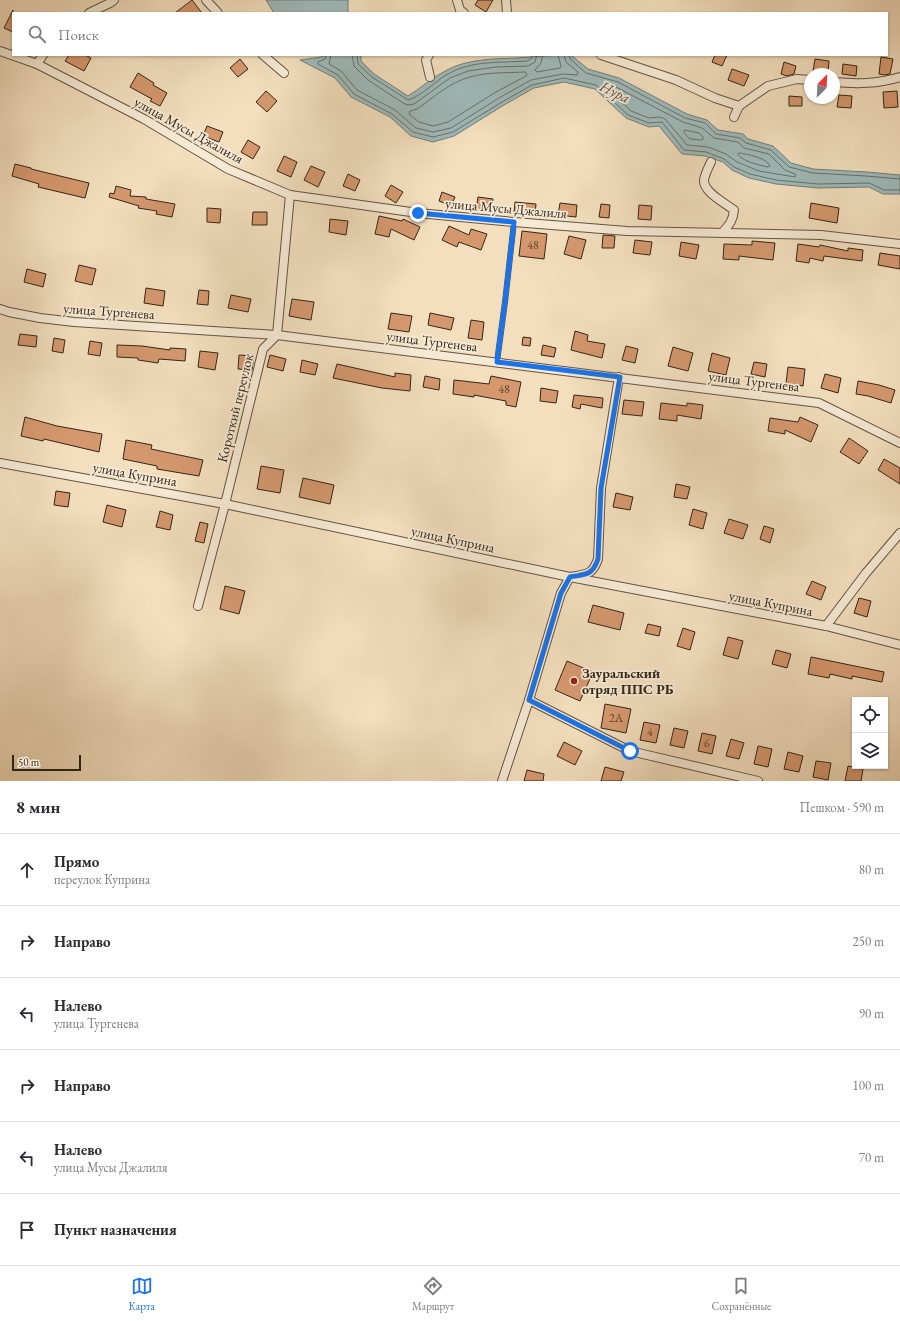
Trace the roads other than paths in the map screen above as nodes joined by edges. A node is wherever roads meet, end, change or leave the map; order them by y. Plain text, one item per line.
1 (114, 0) edge
2 (206, 0) edge
3 (457, 0) edge
4 (506, 0) edge
5 (91, 12) edge
6 (217, 12) edge
7 (460, 12) edge
8 (507, 12) edge
9 (0, 51) edge
10 (12, 55) edge
11 (14, 56) edge
12 (42, 56) edge
13 (264, 56) edge
14 (428, 56) edge
15 (604, 56) edge
16 (36, 64) junction
17 (284, 73) dead end
18 (430, 77) dead end
19 (900, 77) edge
20 (804, 80) edge
21 (840, 82) edge
22 (738, 106) junction
23 (734, 116) dead end
24 (711, 162) dead end
25 (290, 195) junction
26 (514, 222) junction
27 (722, 233) junction
28 (900, 244) edge
29 (0, 309) edge
30 (277, 335) junction
31 (497, 362) junction
32 (620, 377) junction
33 (900, 443) edge
34 (0, 463) edge
35 (225, 504) junction
36 (900, 533) edge
37 (570, 577) junction
38 (198, 606) dead end
39 (826, 626) junction
40 (900, 645) edge
41 (529, 700) junction
42 (502, 781) edge
43 (758, 781) edge

1 - 5 street
2 - 6 street
3 - 7 street
4 - 8 street
9 - 10 street, улица Мусы Джалиля
11 - 16 street, улица Мусы Джалиля
12 - 16 street
13 - 17 street
14 - 18 street
15 - 22 street
16 - 25 street, улица Мусы Джалиля
19 - 21 street
20 - 22 street
22 - 23 street
24 - 27 street
25 - 26 street, улица Мусы Джалиля
25 - 30 street
26 - 27 street, улица Мусы Джалиля
26 - 31 lane
27 - 28 street, улица Мусы Джалиля
29 - 30 street, улица Тургенева
30 - 31 street, улица Тургенева
30 - 35 street, Короткий переулок
31 - 32 street, улица Тургенева
32 - 33 street, улица Тургенева
32 - 37 street
34 - 35 street, улица Куприна
35 - 37 street, улица Куприна
35 - 38 street, Короткий переулок
36 - 39 street
37 - 39 street, улица Куприна
37 - 41 street
39 - 40 street, улица Куприна
41 - 42 street
41 - 43 street

